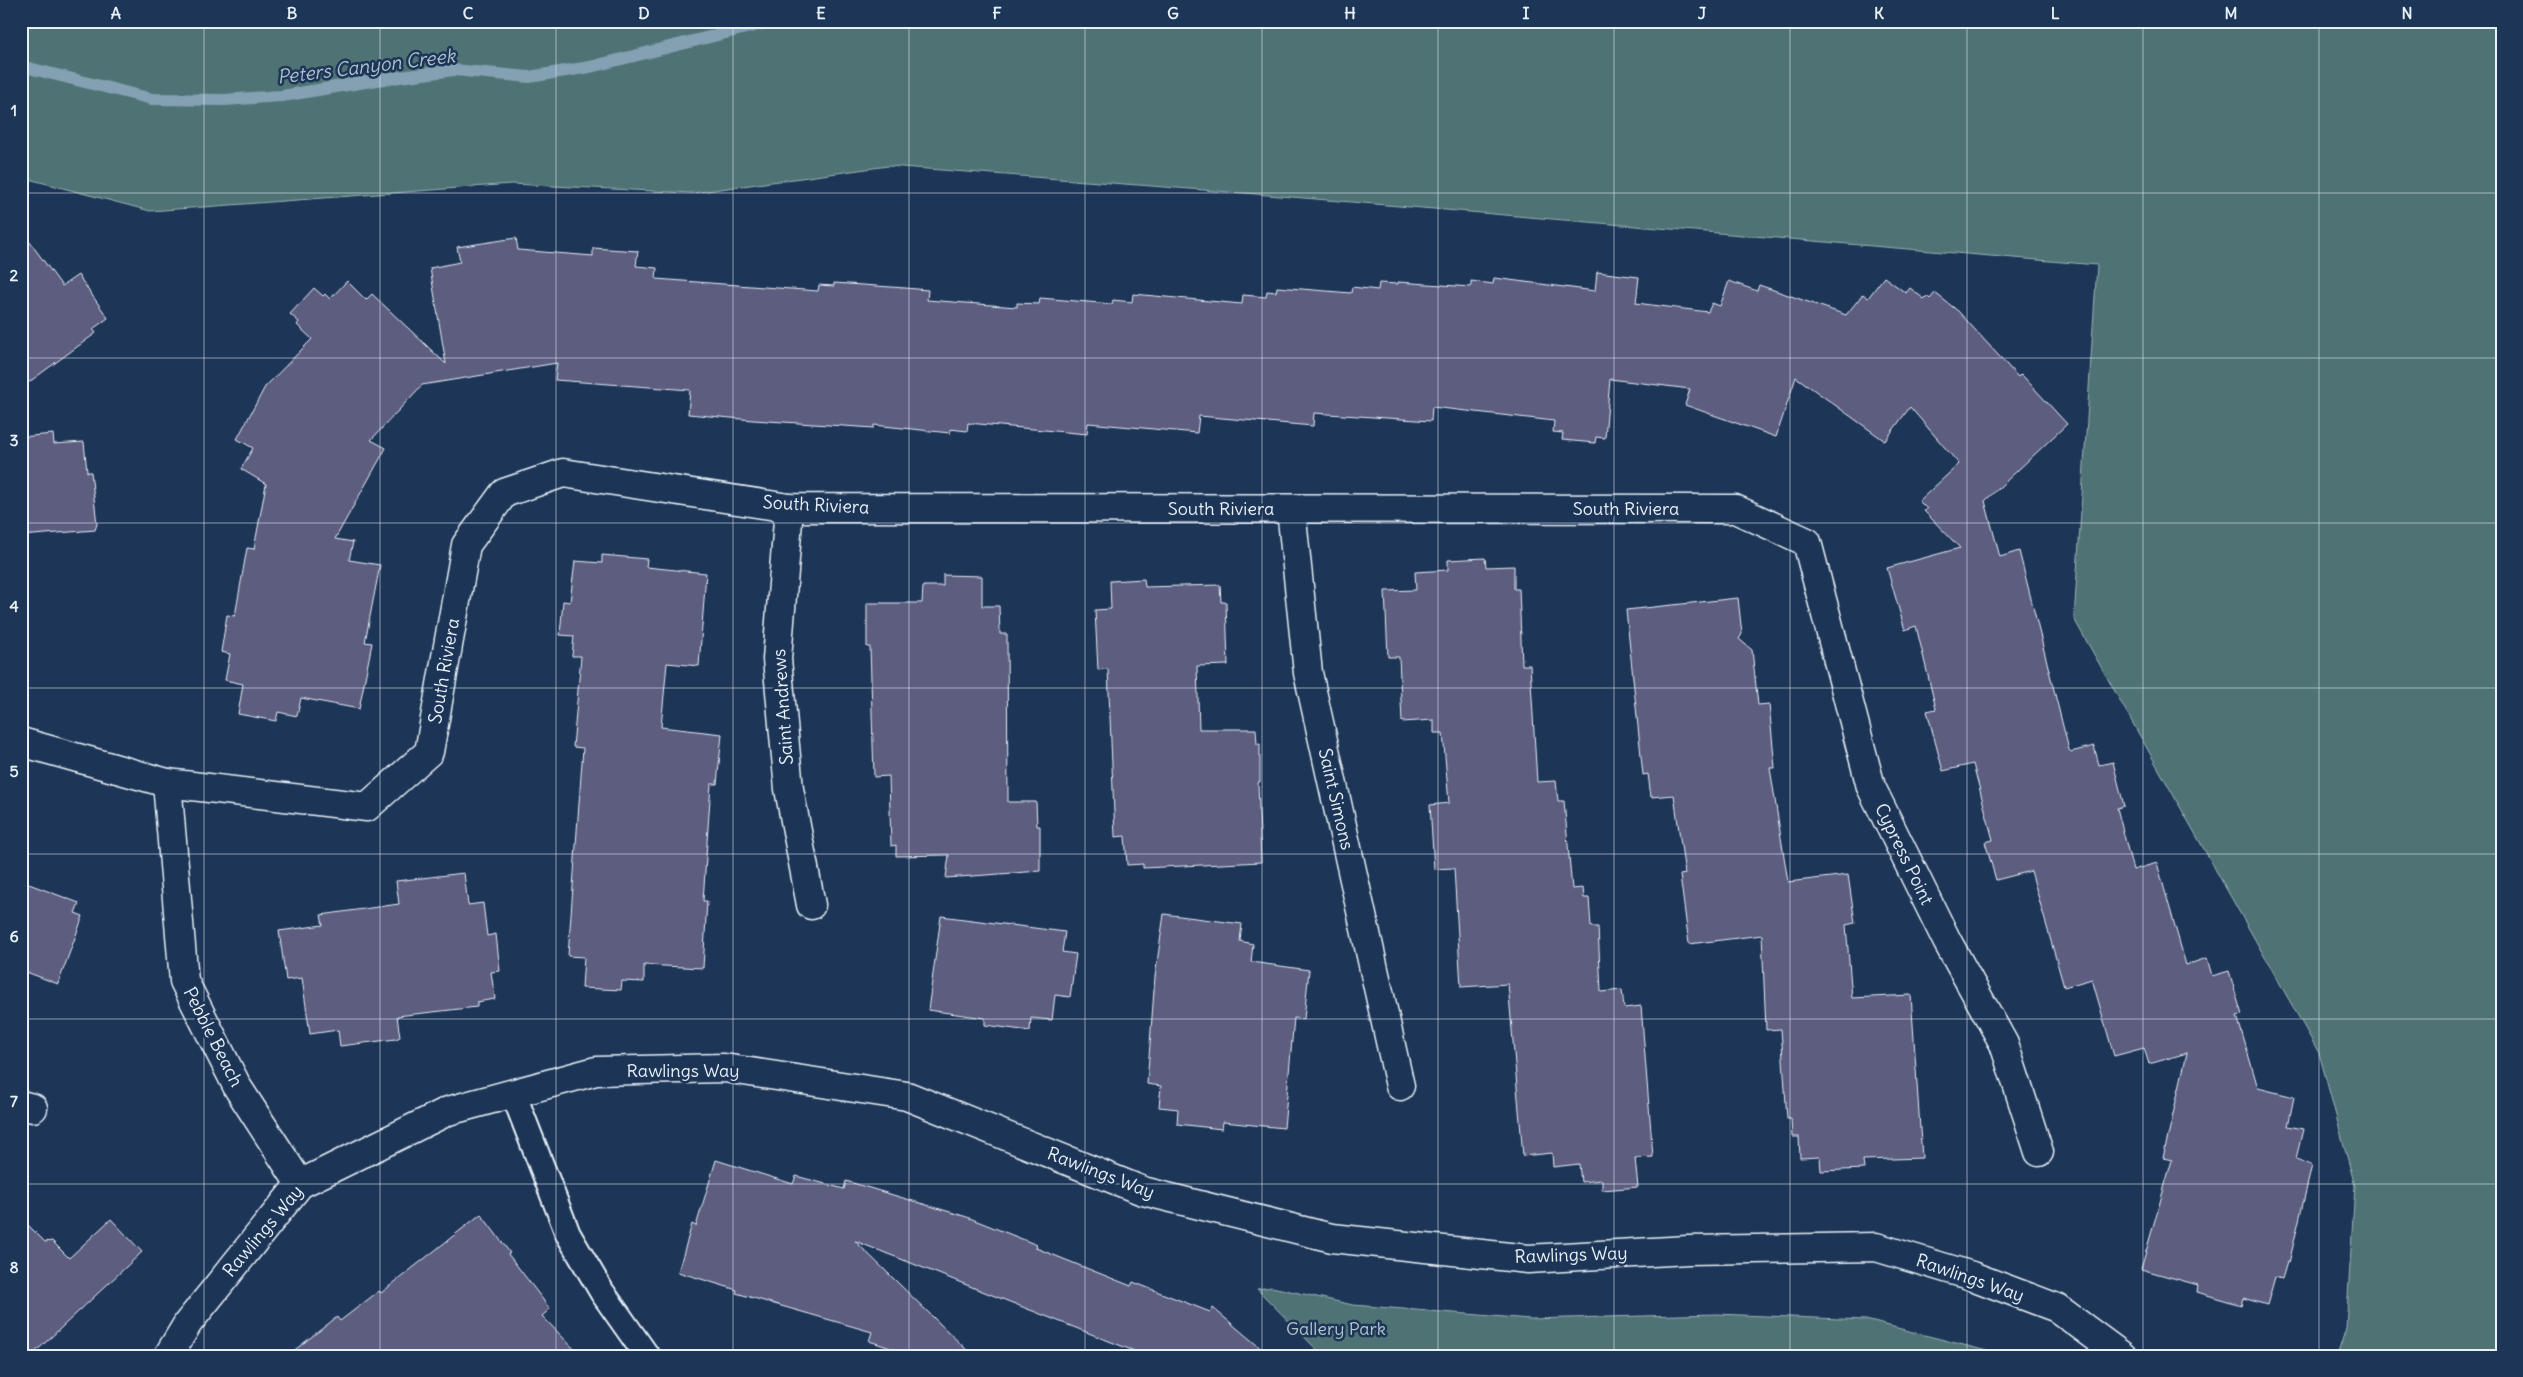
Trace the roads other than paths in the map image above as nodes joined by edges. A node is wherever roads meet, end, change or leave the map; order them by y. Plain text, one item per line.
1 (789, 508) junction
2 (1290, 509) junction
3 (1807, 542) joint
4 (21, 742) edge
5 (167, 783) junction
6 (811, 905) dead end
7 (1400, 1086) dead end
8 (514, 1095) junction
9 (2039, 1152) dead end
10 (300, 1184) junction
11 (168, 1356) edge
12 (647, 1356) edge
13 (2122, 1356) edge

1 - 2 street, South Riviera
1 - 5 street, South Riviera
1 - 6 street, Saint Andrews
2 - 3 street, South Riviera
2 - 7 street, Saint Simons
3 - 9 street, Cypress Point
4 - 5 street, South Riviera
5 - 10 street, Pebble Beach
8 - 10 street, Rawlings Way
8 - 12 lane
8 - 13 street, Rawlings Way
10 - 11 street, Rawlings Way

